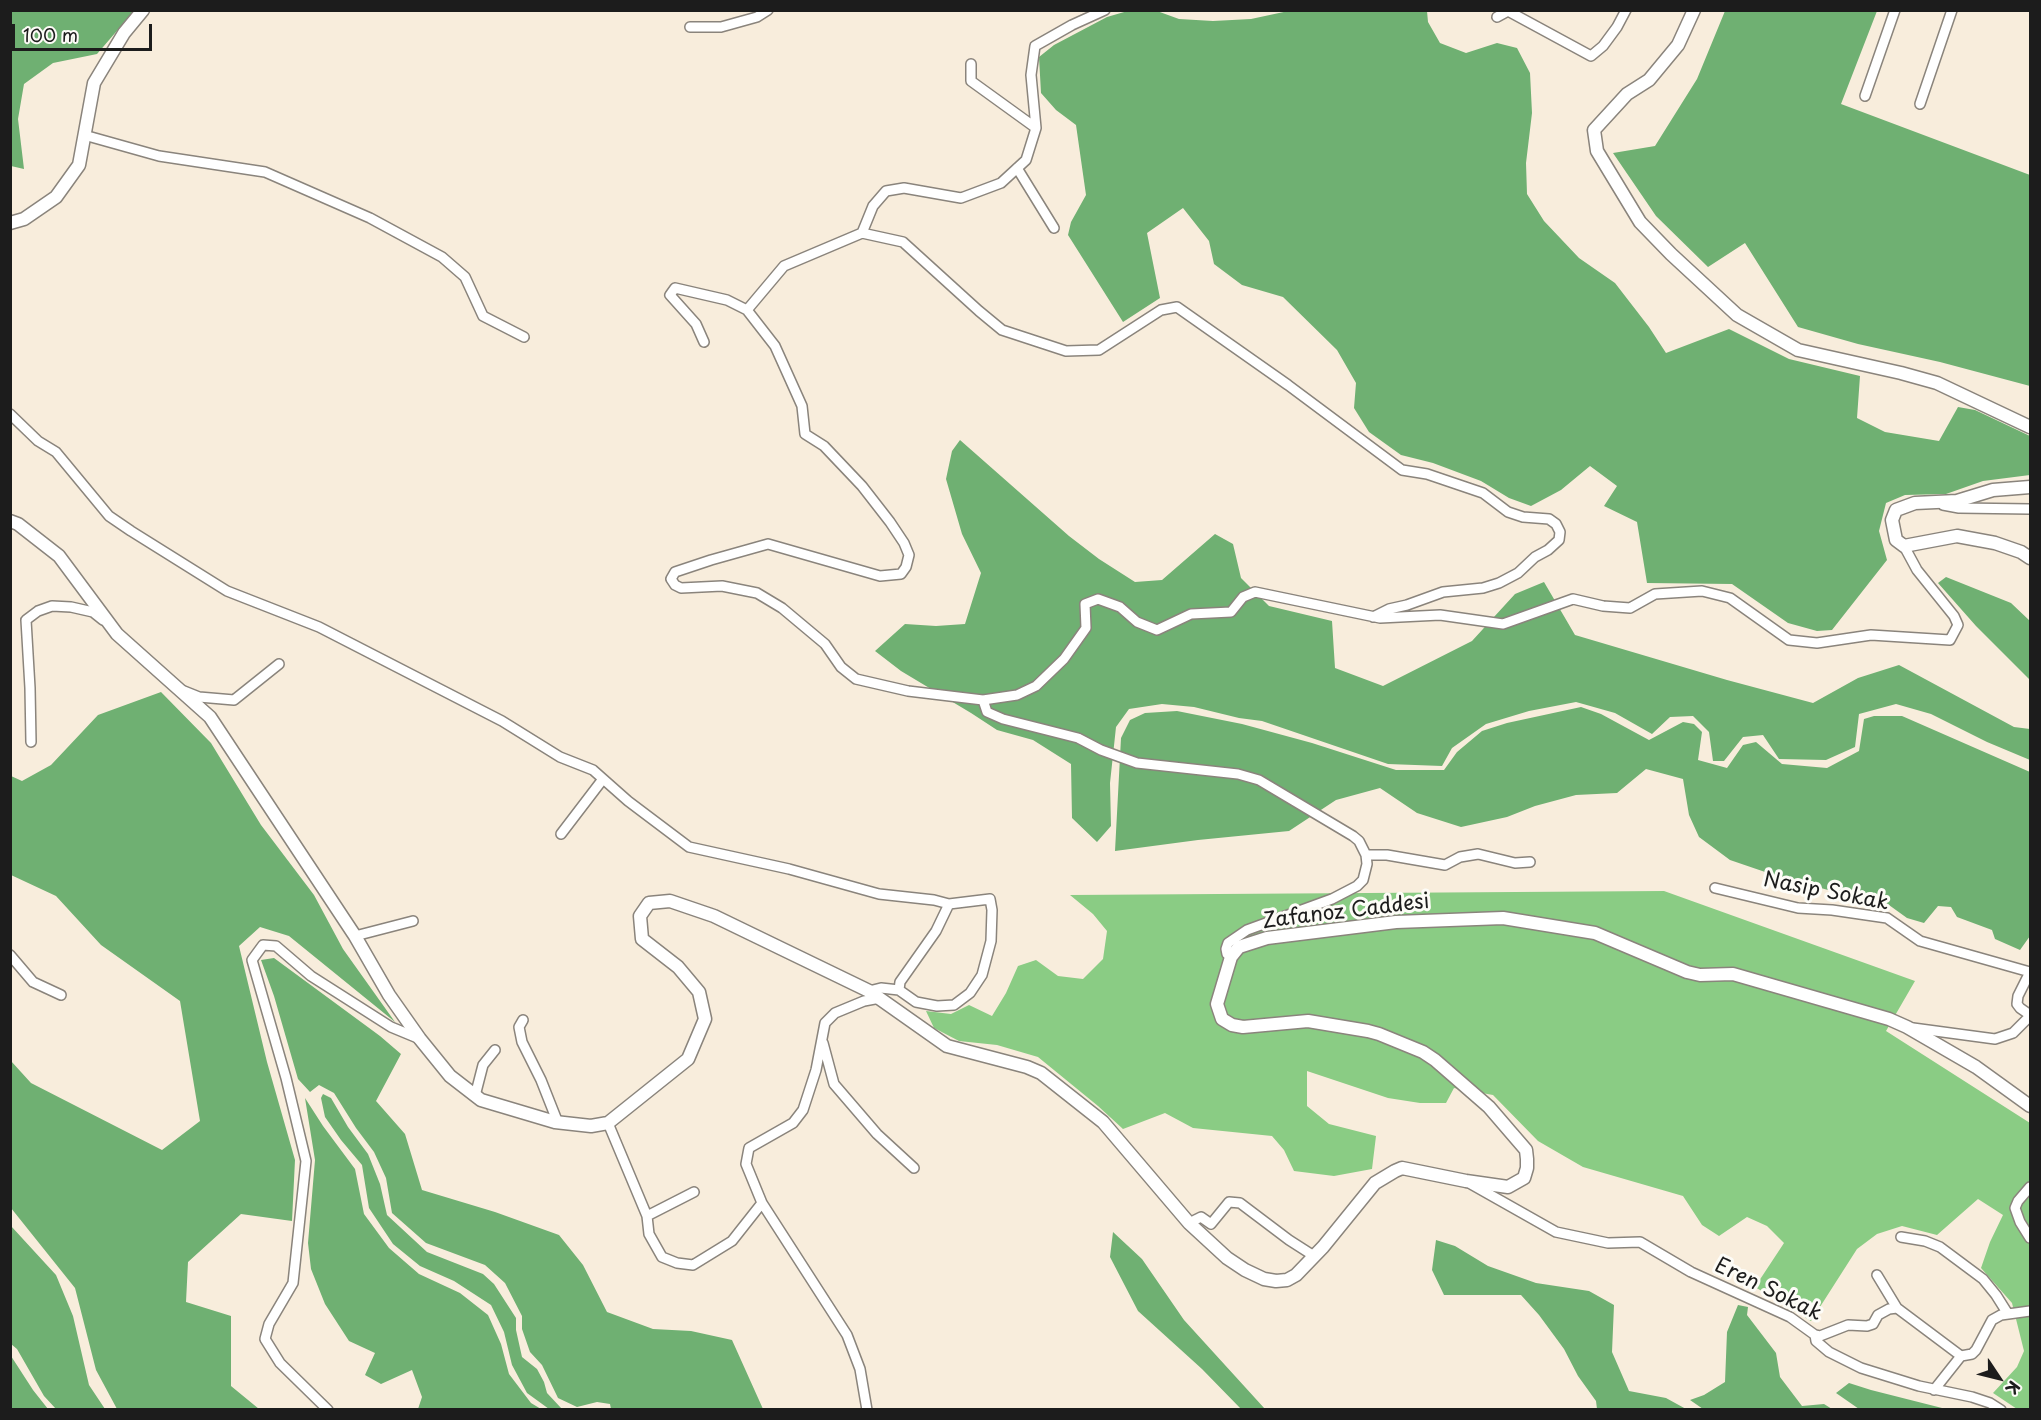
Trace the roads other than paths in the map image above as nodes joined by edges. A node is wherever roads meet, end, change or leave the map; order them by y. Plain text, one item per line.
1 (143, 10) edge
2 (768, 10) edge
3 (1105, 10) edge
4 (1626, 10) edge
5 (1694, 10) edge
6 (1895, 10) edge
7 (1952, 10) edge
8 (1497, 17) dead end
9 (690, 27) dead end
10 (971, 64) dead end
11 (1865, 96) dead end
12 (1920, 104) dead end
13 (1036, 128) junction
14 (84, 135) junction
15 (1017, 168) junction
16 (10, 223) edge
17 (1054, 228) dead end
18 (862, 233) junction
19 (747, 310) junction
20 (524, 337) dead end
21 (704, 342) dead end
22 (10, 414) edge
23 (2031, 427) edge
24 (2031, 487) edge
25 (1929, 502) junction
26 (2031, 509) edge
27 (10, 521) edge
28 (1904, 546) junction
29 (2031, 558) edge
30 (1373, 617) junction
31 (112, 627) junction
32 (279, 664) dead end
33 (179, 690) junction
34 (983, 700) junction
35 (31, 742) dead end
36 (603, 779) junction
37 (561, 834) dead end
38 (1366, 855) junction
39 (1530, 862) dead end
40 (1715, 888) dead end
41 (949, 904) junction
42 (413, 921) dead end
43 (355, 936) junction
44 (10, 955) edge
45 (1231, 957) junction
46 (2031, 972) edge
47 (899, 990) junction
48 (869, 991) junction
49 (62, 995) dead end
50 (880, 998) junction
51 (2031, 1015) edge
52 (523, 1020) dead end
53 (1907, 1028) junction
54 (420, 1039) junction
55 (822, 1040) junction
56 (495, 1050) dead end
57 (475, 1096) junction
58 (2031, 1106) edge
59 (558, 1123) junction
60 (608, 1123) junction
61 (914, 1168) dead end
62 (1466, 1181) junction
63 (2031, 1187) edge
64 (694, 1192) dead end
65 (762, 1203) junction
66 (647, 1216) junction
67 (1190, 1222) junction
68 (1901, 1237) dead end
69 (2031, 1238) edge
70 (1314, 1256) junction
71 (1877, 1275) dead end
72 (1897, 1308) junction
73 (2031, 1311) edge
74 (2008, 1314) junction
75 (1815, 1335) junction
76 (1961, 1356) junction
77 (1934, 1390) junction
78 (328, 1410) edge
79 (867, 1410) edge
80 (2001, 1410) edge

1 - 14 street
2 - 9 street
3 - 13 street
4 - 8 street
5 - 23 street
6 - 11 street
7 - 12 street
10 - 13 street
13 - 15 street
14 - 16 street
14 - 20 street
15 - 17 street
15 - 18 street
18 - 19 street
18 - 30 street
19 - 21 street
19 - 34 street
22 - 36 street
24 - 25 street
25 - 26 street
25 - 28 street
27 - 31 street
28 - 29 street
28 - 30 street
30 - 34 street
31 - 33 street
31 - 35 street
32 - 33 street
33 - 43 street
34 - 38 street
36 - 37 street
36 - 41 street
38 - 39 street
38 - 45 street
40 - 46 street, Nasip Sokak
41 - 47 street
41 - 47 street
42 - 43 street
43 - 54 street
44 - 49 street
45 - 53 street, Zafanoz Caddesi
45 - 62 street
46 - 51 street
47 - 48 street
48 - 50 street
48 - 60 street
50 - 55 street
50 - 67 street
51 - 53 street
52 - 59 street
53 - 58 street, Zafanoz Caddesi
54 - 57 street
54 - 78 street
55 - 61 street
55 - 65 street
56 - 57 street
57 - 59 street
59 - 60 street
60 - 66 street
62 - 70 street
62 - 75 street, Eren Sokak
63 - 69 street
64 - 66 street
65 - 66 street
65 - 79 street
67 - 70 street
67 - 70 street
68 - 74 street
71 - 72 street
72 - 75 street, Eren Sokak
72 - 76 street
73 - 74 street
74 - 76 street
75 - 77 street
76 - 77 street
77 - 80 street

